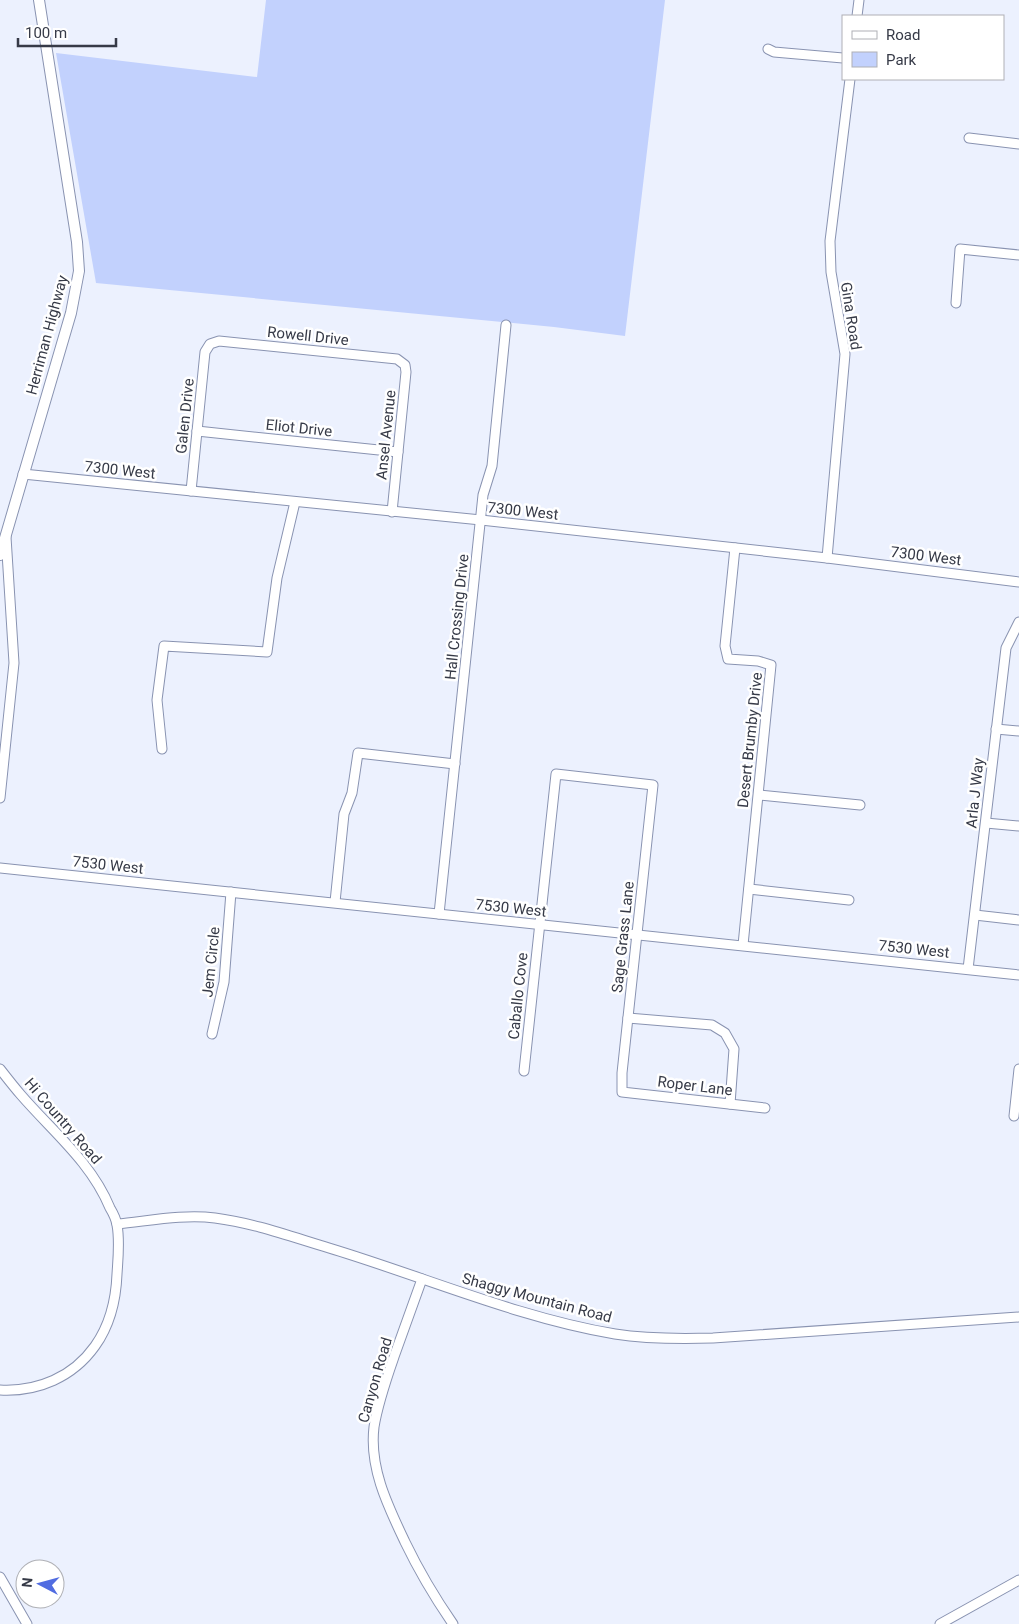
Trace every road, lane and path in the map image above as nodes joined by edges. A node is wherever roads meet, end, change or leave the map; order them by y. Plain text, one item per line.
1 (39, 0) edge
2 (859, 0) edge
3 (857, 15) edge
4 (768, 49) dead end
5 (842, 58) edge
6 (850, 80) edge
7 (969, 138) dead end
8 (1019, 144) edge
9 (1019, 255) edge
10 (956, 303) dead end
11 (506, 325) dead end
12 (210, 344) joint
13 (403, 362) joint
14 (197, 431) junction
15 (398, 452) junction
16 (24, 474) junction
17 (191, 491) junction
18 (295, 502) junction
19 (392, 512) junction
20 (481, 520) junction
21 (6, 537) junction
22 (735, 548) junction
23 (0, 555) edge
24 (827, 558) junction
25 (1019, 582) edge
26 (1019, 622) edge
27 (1016, 635) edge
28 (996, 729) junction
29 (1019, 731) edge
30 (162, 749) dead end
31 (455, 764) junction
32 (653, 785) joint
33 (759, 795) junction
34 (0, 798) edge
35 (860, 805) dead end
36 (986, 823) junction
37 (1019, 826) edge
38 (0, 868) edge
39 (749, 889) junction
40 (231, 892) junction
41 (849, 900) dead end
42 (335, 902) junction
43 (439, 914) junction
44 (975, 915) junction
45 (1019, 920) edge
46 (540, 924) junction
47 (638, 934) junction
48 (744, 945) junction
49 (968, 969) junction
50 (1019, 975) edge
51 (628, 1018) junction
52 (212, 1034) dead end
53 (1019, 1068) edge
54 (0, 1069) edge
55 (524, 1071) dead end
56 (622, 1092) joint
57 (730, 1104) junction
58 (765, 1108) dead end
59 (1014, 1116) dead end
60 (117, 1224) junction
61 (422, 1279) junction
62 (1019, 1317) edge
63 (0, 1390) edge
64 (0, 1577) edge
65 (1019, 1580) edge
66 (27, 1624) edge
67 (453, 1624) edge
68 (940, 1624) edge

1 - 16 main road, Herriman Highway
2 - 3 street
4 - 5 street
6 - 24 street, Gina Road
7 - 8 street
9 - 10 street
11 - 20 street, Hall Crossing Drive
12 - 13 street, Rowell Drive
12 - 14 street, Galen Drive
13 - 15 street, Ansel Avenue
14 - 15 street, Eliot Drive
14 - 17 street, Galen Drive
15 - 19 street, Ansel Avenue
16 - 17 street, 7300 West
16 - 21 main road, Herriman Highway
17 - 18 street, 7300 West
18 - 19 street, 7300 West
18 - 30 street
19 - 20 street, 7300 West
20 - 22 street, 7300 West
20 - 31 street, Hall Crossing Drive
21 - 23 main road, Herriman Highway
21 - 34 street
22 - 24 street, 7300 West
22 - 33 street, Desert Brumby Drive
24 - 25 street, 7300 West
26 - 27 street, Arla J Way
27 - 28 street, Arla J Way
28 - 29 street
28 - 36 street, Arla J Way
31 - 42 street
31 - 43 street, Hall Crossing Drive
32 - 46 street, Caballo Cove
32 - 47 street, Sage Grass Lane
33 - 35 street
33 - 39 street, Desert Brumby Drive
36 - 37 street
36 - 44 street, Arla J Way
38 - 40 street, 7530 West
39 - 41 street
39 - 48 street, Desert Brumby Drive
40 - 42 street, 7530 West
40 - 52 street, Jem Circle
42 - 43 street, 7530 West
43 - 46 street, 7530 West
44 - 45 street
44 - 49 street, Arla J Way
46 - 47 street, 7530 West
46 - 55 street, Caballo Cove
47 - 48 street, 7530 West
47 - 51 street, Sage Grass Lane
48 - 49 street, 7530 West
49 - 50 street, 7530 West
51 - 56 street, Sage Grass Lane
51 - 57 street
53 - 59 street
54 - 60 street, Hi Country Road
56 - 57 street, Roper Lane
57 - 58 street, Roper Lane
60 - 61 street, Shaggy Mountain Road
60 - 63 street, Hi Country Road
61 - 62 street, Shaggy Mountain Road
61 - 67 street, Canyon Road
64 - 66 street
65 - 68 street

